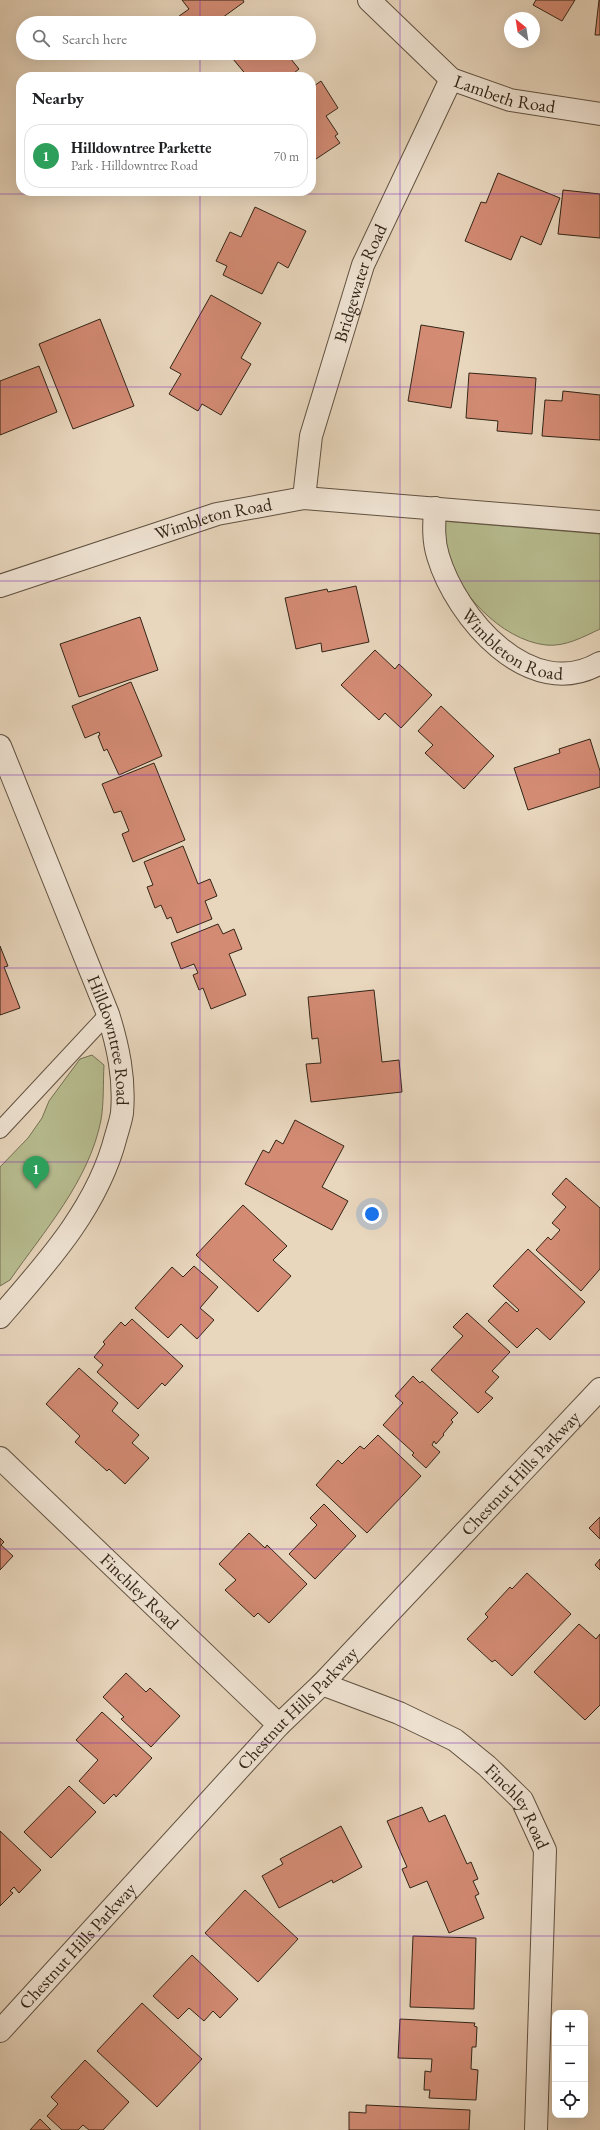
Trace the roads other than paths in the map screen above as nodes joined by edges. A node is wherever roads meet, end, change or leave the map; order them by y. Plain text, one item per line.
1 (369, 0) edge
2 (451, 79) junction
3 (600, 114) edge
4 (304, 498) junction
5 (435, 508) junction
6 (600, 522) edge
7 (0, 586) edge
8 (600, 663) edge
9 (0, 746) edge
10 (108, 1014) junction
11 (0, 1130) edge
12 (0, 1317) edge
13 (600, 1389) edge
14 (0, 1458) edge
15 (322, 1684) junction
16 (279, 1725) junction
17 (0, 2032) edge
18 (536, 2130) edge

1 - 2 street, Lambeth Road
2 - 3 street, Lambeth Road
2 - 4 street, Bridgewater Road
4 - 5 street, Wimbleton Road
4 - 7 street, Wimbleton Road
5 - 6 street, Wimbleton Road
5 - 8 street, Wimbleton Road
9 - 10 street, Hilldowntree Road
10 - 11 lane
10 - 12 street, Hilldowntree Road
13 - 15 street, Chestnut Hills Parkway
14 - 16 street, Finchley Road
15 - 16 street, Chestnut Hills Parkway
15 - 18 street, Finchley Road
16 - 17 street, Chestnut Hills Parkway

